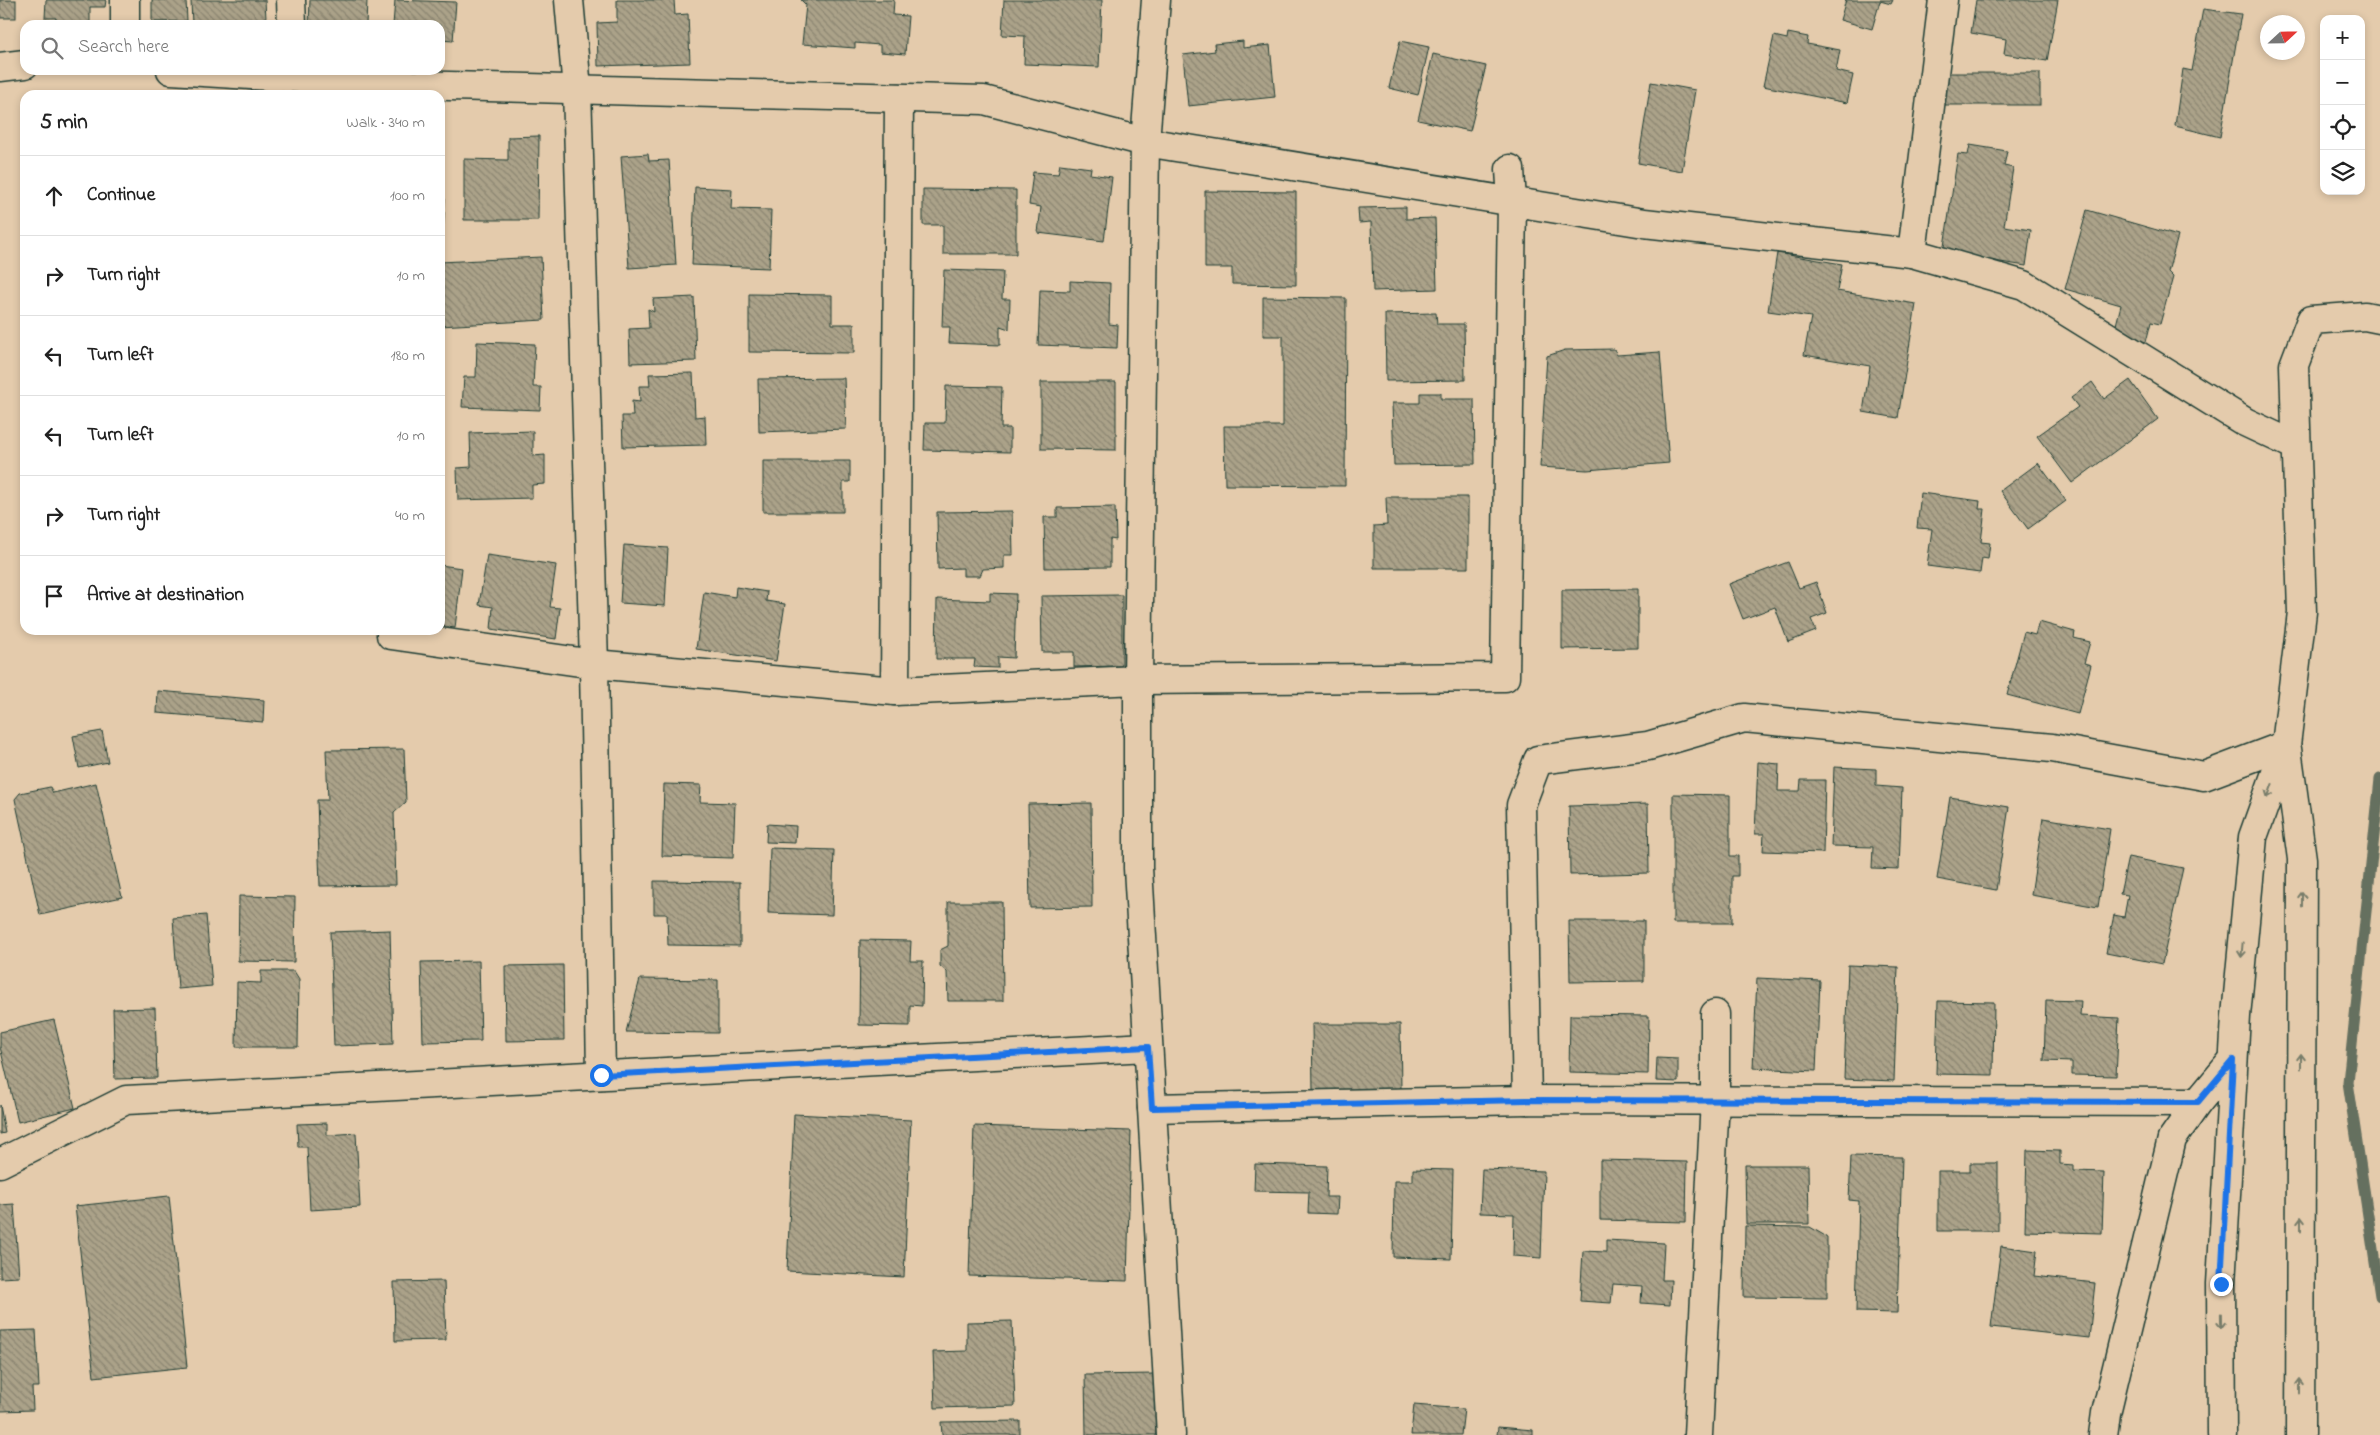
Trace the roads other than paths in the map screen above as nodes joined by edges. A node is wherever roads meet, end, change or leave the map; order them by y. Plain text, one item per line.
1 (125, 0) edge
2 (291, 0) edge
3 (569, 0) edge
4 (1156, 0) edge
5 (1943, 0) edge
6 (124, 20) edge
7 (292, 20) edge
8 (20, 65) edge
9 (0, 67) edge
10 (305, 75) edge
11 (576, 89) junction
12 (899, 98) junction
13 (1145, 142) junction
14 (1510, 169) dead end
15 (1512, 202) junction
16 (1912, 254) junction
17 (2372, 317) edge
18 (2296, 446) junction
19 (391, 636) dead end
20 (594, 664) junction
21 (1138, 680) junction
22 (895, 691) junction
23 (2286, 745) junction
24 (1716, 1014) dead end
25 (1148, 1047) junction
26 (2233, 1060) junction
27 (601, 1075) junction
28 (1715, 1099) junction
29 (1527, 1100) junction
30 (2198, 1102) junction
31 (1152, 1108) junction
32 (0, 1163) edge
33 (1171, 1435) edge
34 (1698, 1435) edge
35 (2103, 1435) edge
36 (2222, 1435) edge
37 (2300, 1435) edge

1 - 6 street
2 - 7 street
3 - 11 street
4 - 13 street
5 - 16 street
8 - 9 street
10 - 11 street
11 - 12 street
11 - 20 street
12 - 13 street
12 - 22 street
13 - 15 street
13 - 21 street
14 - 15 street
15 - 16 street
15 - 21 street
16 - 18 street
17 - 18 street
18 - 23 street
19 - 20 street
20 - 22 street
20 - 27 street
21 - 22 street
21 - 25 street
23 -> 26 street
23 - 29 street
37 -> 23 street
24 - 28 street
25 - 27 street
25 - 31 street
26 - 30 street
26 -> 36 street
27 - 32 street
28 - 29 street
28 - 30 street
28 - 34 street
29 - 31 street
30 - 35 street
31 - 33 street

